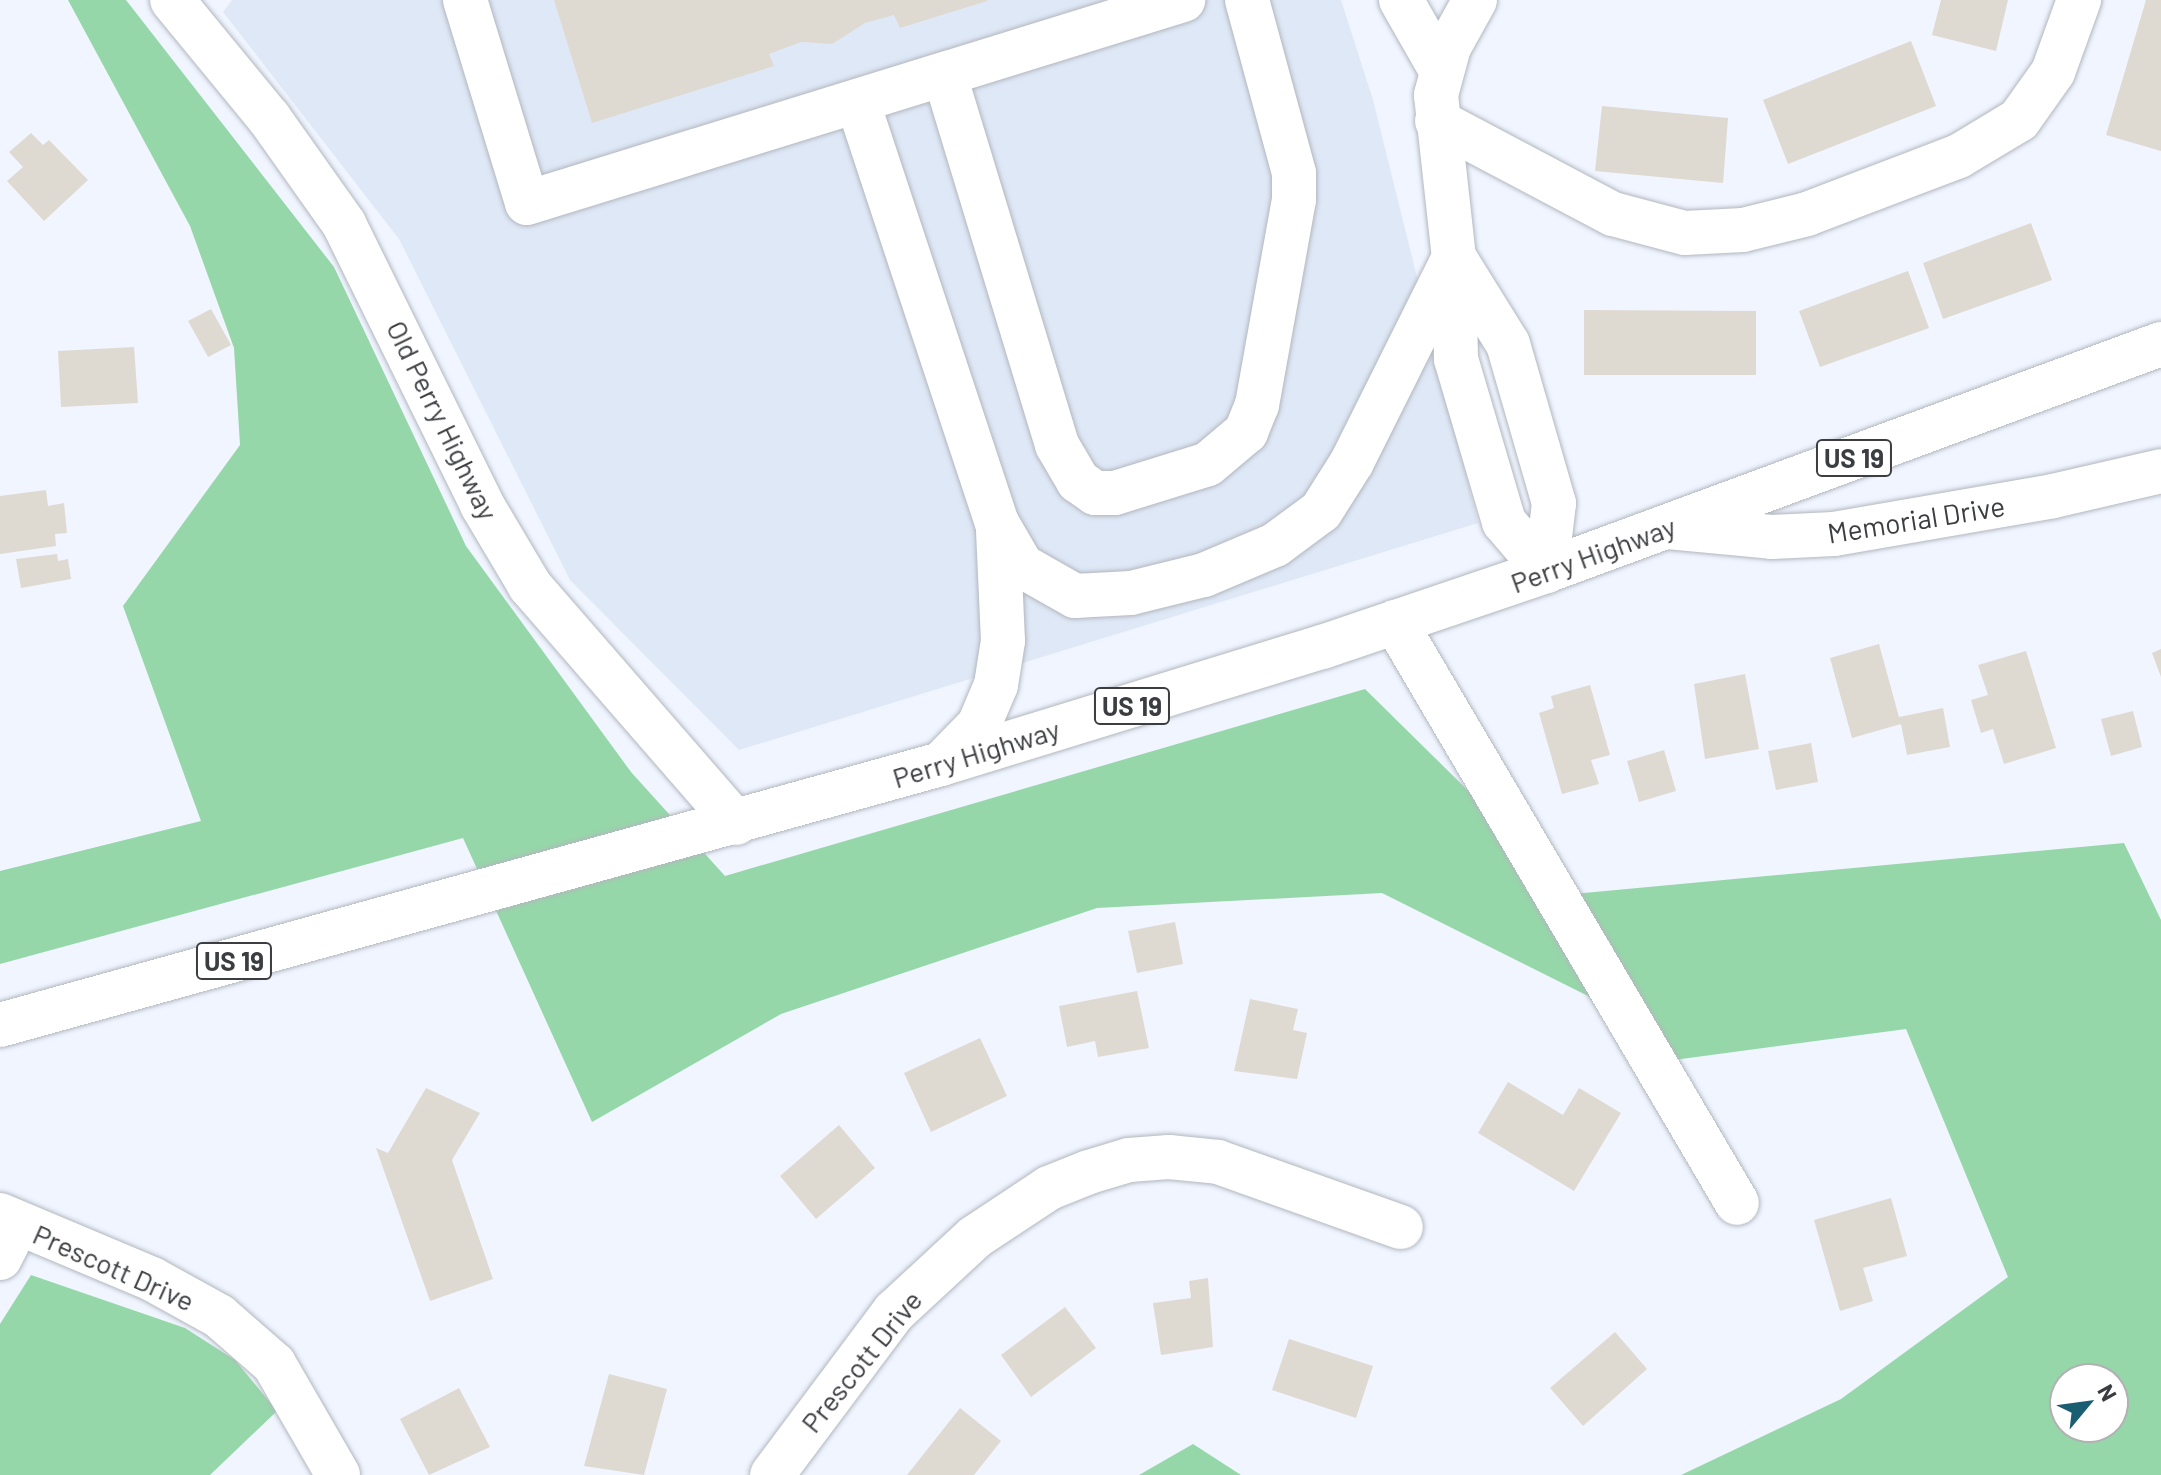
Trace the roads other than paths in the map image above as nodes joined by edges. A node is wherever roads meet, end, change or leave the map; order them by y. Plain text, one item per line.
1 (172, 0) edge
2 (465, 0) edge
3 (1183, 0) edge
4 (1247, 0) edge
5 (1401, 0) edge
6 (1475, 0) edge
7 (2079, 0) edge
8 (1441, 70) junction
9 (945, 76) junction
10 (858, 103) junction
11 (1437, 121) junction
12 (1454, 257) junction
13 (2161, 344) edge
14 (2161, 471) edge
15 (997, 523) junction
16 (1668, 527) junction
17 (1546, 571) junction
18 (1395, 622) junction
19 (941, 764) junction
20 (736, 823) junction
21 (0, 1025) edge
22 (1737, 1203) dead end
23 (1401, 1227) dead end
24 (6, 1232) edge
25 (338, 1475) edge
26 (772, 1475) edge

1 - 20 street, Old Perry Highway
2 - 10 street
3 - 9 street
4 - 9 street
5 - 8 street
6 - 8 street
7 - 11 street
8 - 11 street
9 - 10 street
10 - 15 street
11 - 12 street
12 - 15 street
12 - 17 street
13 - 16 street, Perry Highway / US 19
14 - 16 street, Memorial Drive
15 - 19 street
16 - 17 street, Perry Highway / US 19
17 - 18 street, Perry Highway / US 19
18 - 19 street, Perry Highway / US 19
18 - 22 street
19 - 20 street, Perry Highway / US 19
20 - 21 street, Perry Highway / US 19
23 - 26 street, Prescott Drive
24 - 25 street, Prescott Drive

